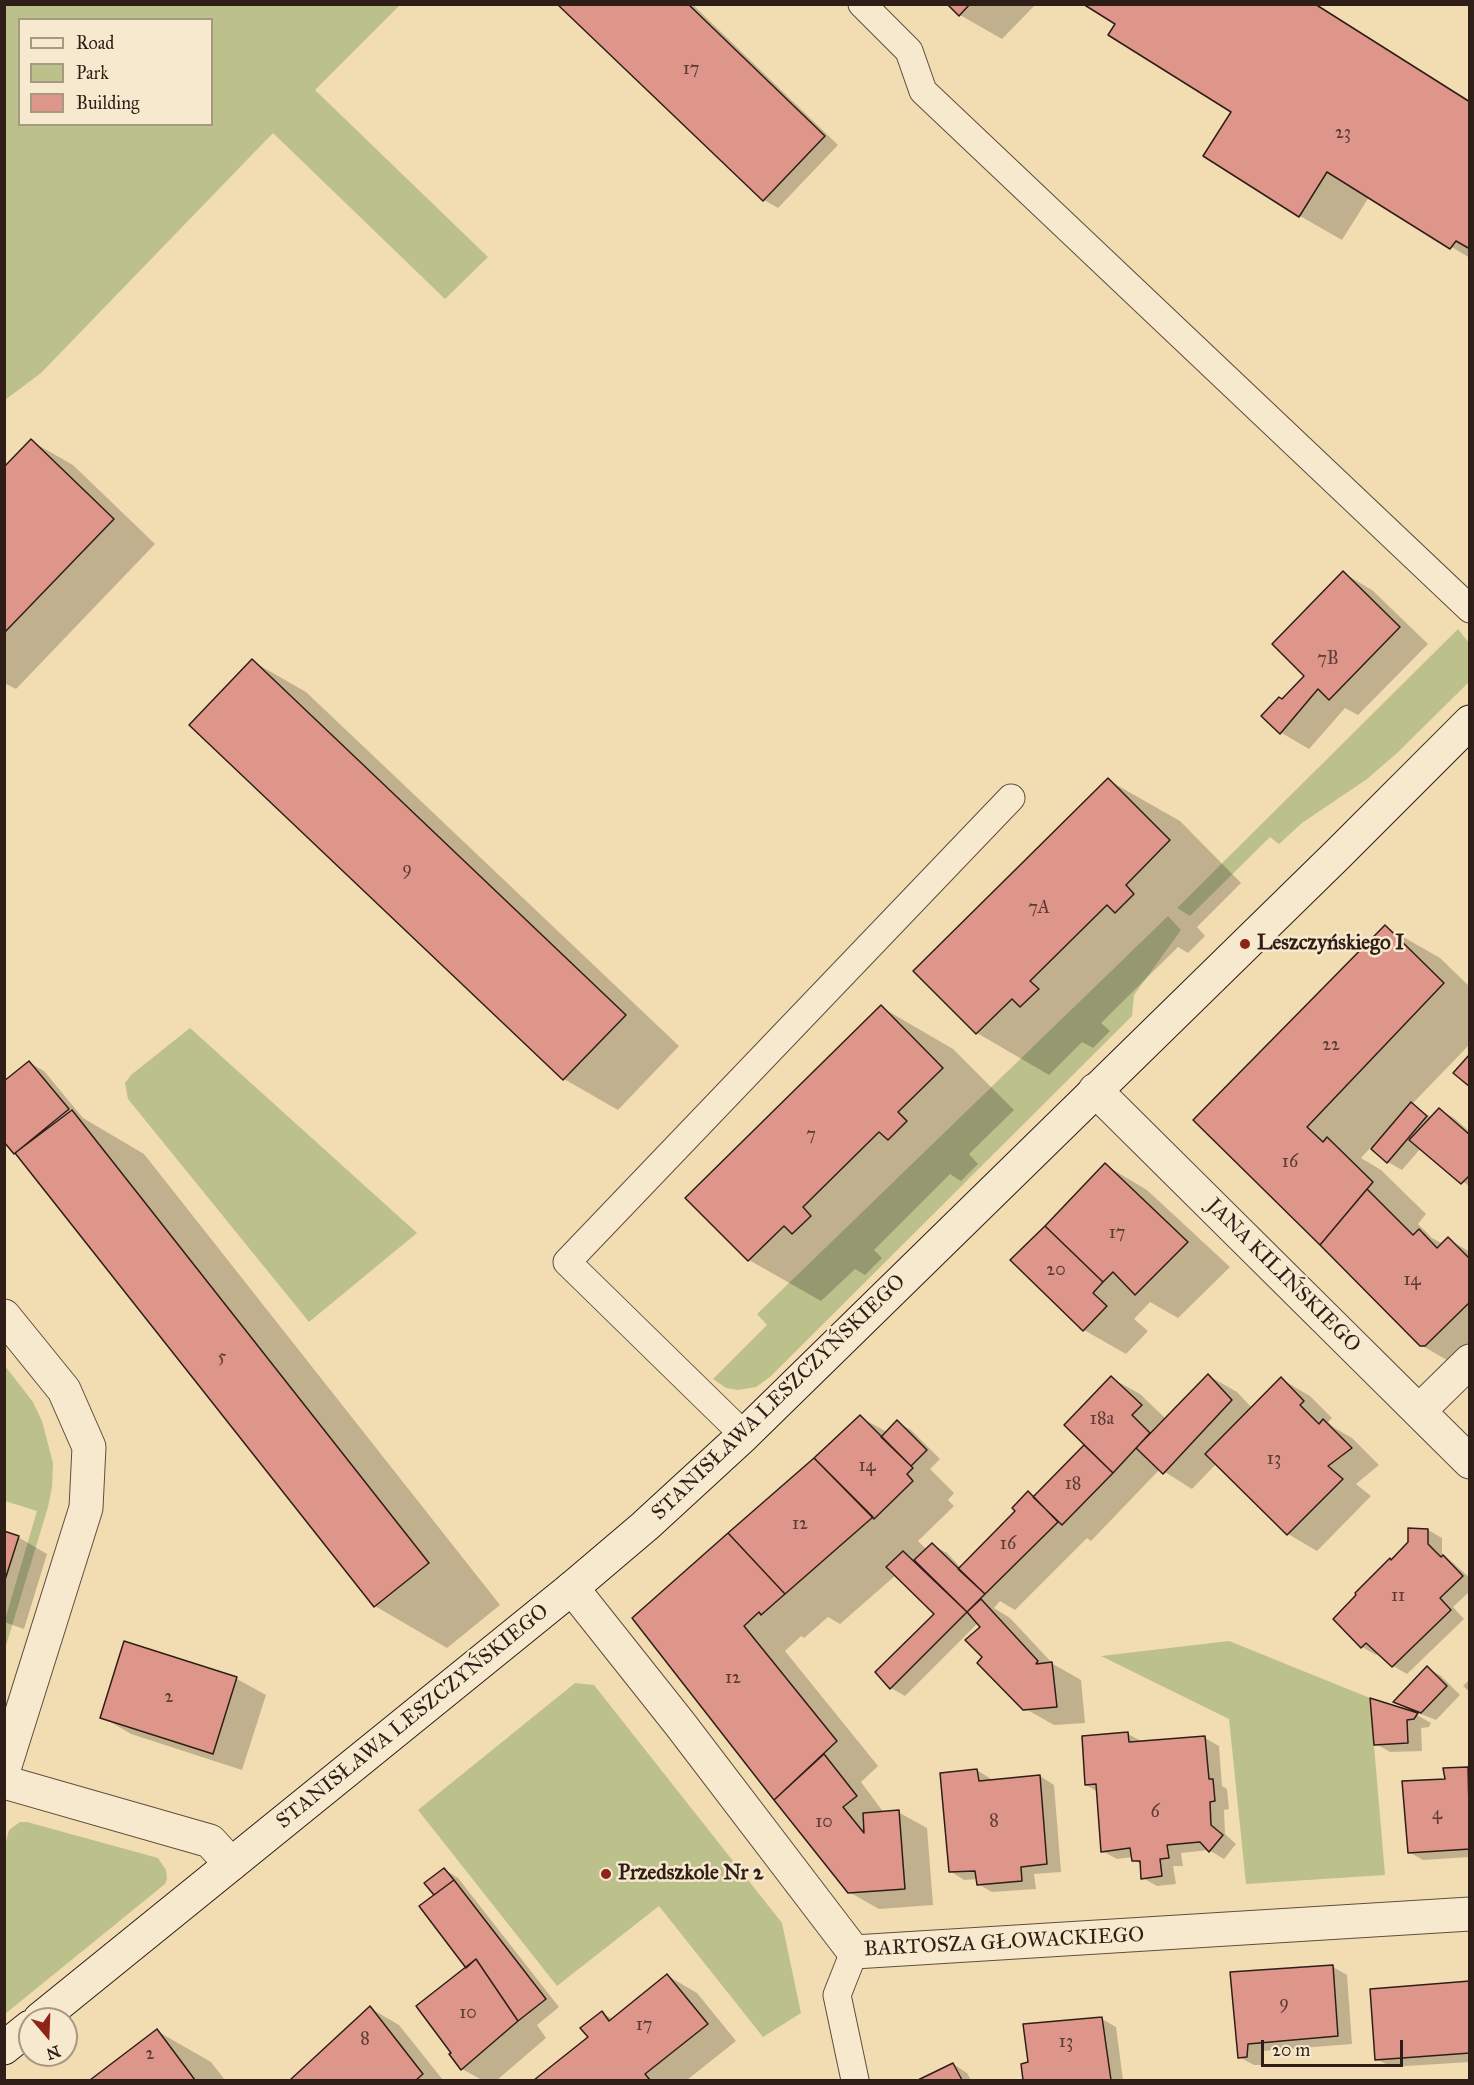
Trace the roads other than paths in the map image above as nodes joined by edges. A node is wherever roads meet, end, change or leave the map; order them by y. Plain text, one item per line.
1 (862, 4) edge
2 (1470, 609) edge
3 (1470, 722) edge
4 (1011, 798) dead end
5 (1095, 1090) junction
6 (4, 1316) edge
7 (1470, 1362) edge
8 (1419, 1411) junction
9 (744, 1436) junction
10 (1470, 1462) edge
11 (572, 1588) junction
12 (4, 1769) edge
13 (4, 1782) edge
14 (231, 1864) junction
15 (1470, 1914) edge
16 (854, 1952) junction
17 (55, 2007) edge
18 (18, 2037) edge
19 (4, 2048) edge
20 (855, 2080) edge

1 - 2 lane
3 - 5 street, STANISŁAWA LESZCZYŃSKIEGO
4 - 9 lane
5 - 8 street, JANA KILIŃSKIEGO
5 - 9 street, STANISŁAWA LESZCZYŃSKIEGO
6 - 12 street
7 - 8 street
8 - 10 street, JANA KILIŃSKIEGO
9 - 11 street, STANISŁAWA LESZCZYŃSKIEGO
11 - 14 street, STANISŁAWA LESZCZYŃSKIEGO
11 - 16 street, BARTOSZA GŁOWACKIEGO
13 - 14 street
14 - 17 street, STANISŁAWA LESZCZYŃSKIEGO
15 - 16 street, BARTOSZA GŁOWACKIEGO
16 - 20 lane
18 - 19 street

